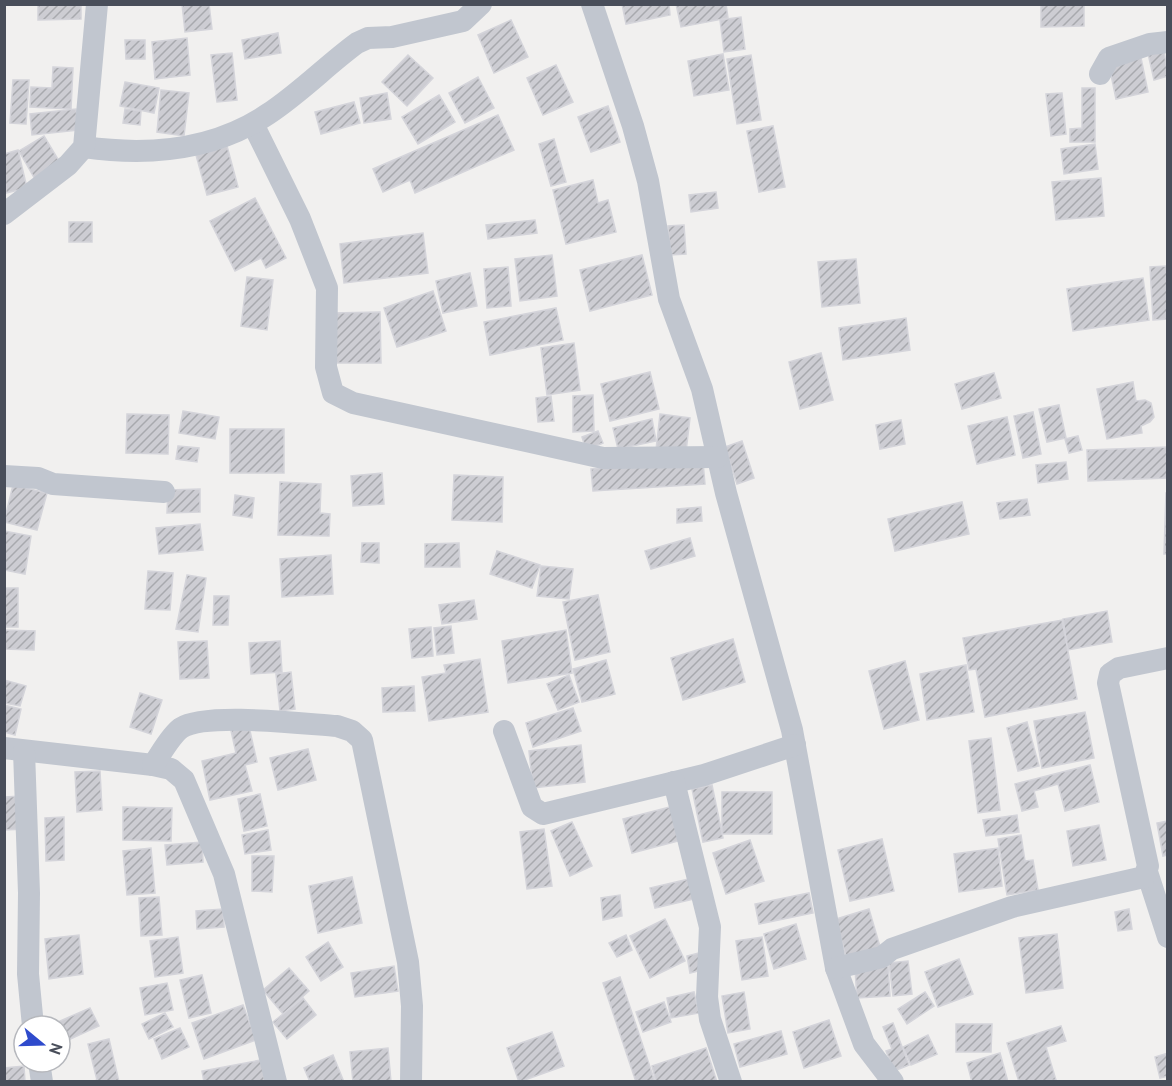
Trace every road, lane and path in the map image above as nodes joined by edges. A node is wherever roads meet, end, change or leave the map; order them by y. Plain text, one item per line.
1 (97, 4) edge
2 (481, 4) edge
3 (592, 4) edge
4 (1167, 42) edge
5 (1100, 74) dead end
6 (253, 124) junction
7 (84, 147) junction
8 (4, 214) edge
9 (717, 457) junction
10 (4, 476) edge
11 (164, 492) dead end
12 (1167, 658) edge
13 (504, 731) dead end
14 (795, 745) junction
15 (14, 749) edge
16 (153, 765) junction
17 (674, 782) junction
18 (1147, 872) junction
19 (1167, 937) edge
20 (836, 968) junction
21 (32, 1014) edge
22 (276, 1082) edge
23 (411, 1082) edge
24 (731, 1082) edge
25 (893, 1082) edge

1 - 7 street
2 - 6 street
3 - 9 street
4 - 5 street
6 - 7 street
6 - 9 street
7 - 8 street
9 - 14 street
10 - 11 street
12 - 18 street
13 - 17 street
14 - 17 street
14 - 20 street
15 - 16 street
15 - 21 street
16 - 22 street
16 - 23 street
17 - 24 street
18 - 19 street
18 - 20 street
20 - 25 street

